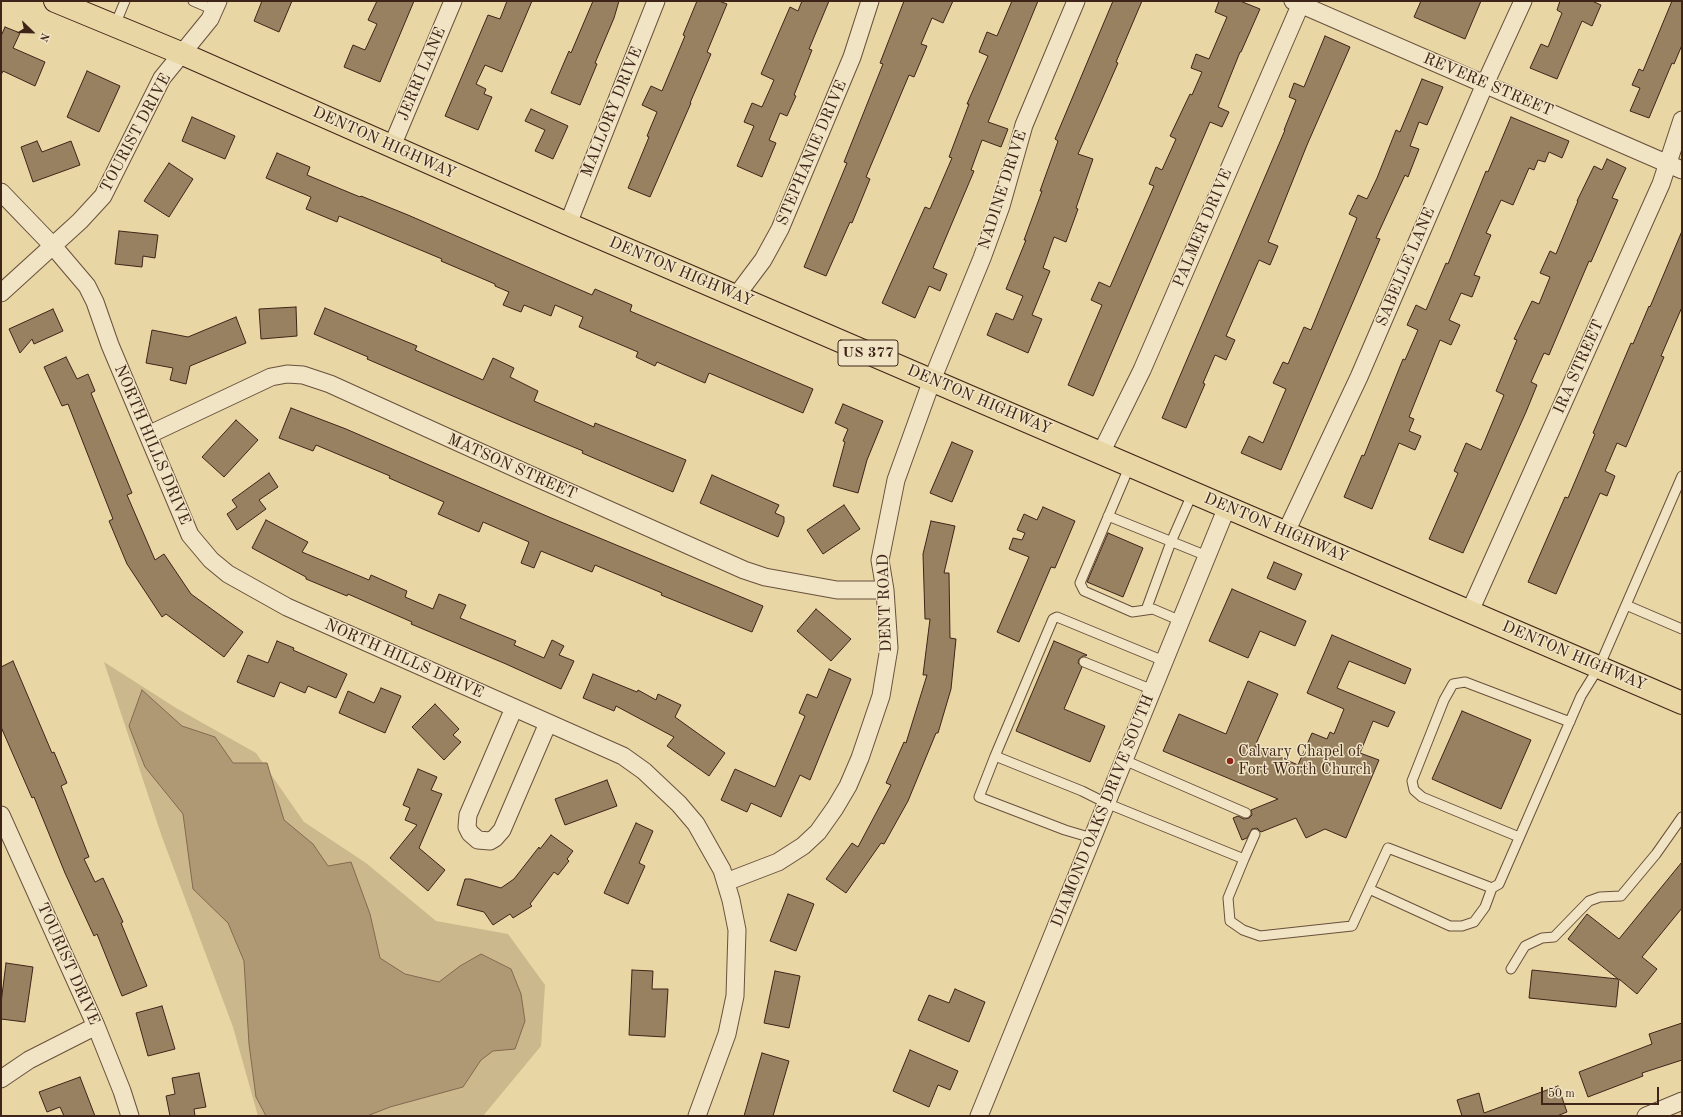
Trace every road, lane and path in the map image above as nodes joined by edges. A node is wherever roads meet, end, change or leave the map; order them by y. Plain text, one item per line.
1 (55, 1) edge
2 (125, 1) edge
3 (193, 1) edge
4 (453, 1) edge
5 (656, 1) edge
6 (870, 1) edge
7 (1076, 1) edge
8 (1523, 1) edge
9 (1298, 2) edge
10 (216, 5) edge
11 (115, 25) junction
12 (183, 54) junction
13 (1485, 84) junction
14 (1682, 120) edge
15 (392, 146) junction
16 (1675, 167) edge
17 (1, 192) edge
18 (568, 224) junction
19 (53, 246) junction
20 (1, 293) edge
21 (736, 296) junction
22 (932, 380) junction
23 (148, 435) junction
24 (1101, 453) junction
25 (1130, 465) junction
26 (1682, 476) edge
27 (1193, 492) junction
28 (1227, 507) junction
29 (1108, 516) junction
30 (1286, 532) junction
31 (1171, 542) junction
32 (1207, 556) junction
33 (885, 590) junction
34 (1626, 605) junction
35 (1146, 610) junction
36 (1470, 611) junction
37 (1181, 620) junction
38 (1682, 629) edge
39 (1164, 661) junction
40 (1084, 662) dead end
41 (1599, 667) junction
42 (1153, 690) junction
43 (1682, 703) edge
44 (514, 708) junction
45 (1570, 722) junction
46 (548, 723) junction
47 (995, 756) junction
48 (1124, 760) junction
49 (1106, 803) junction
50 (1246, 813) dead end
51 (1, 815) edge
52 (1682, 817) edge
53 (1255, 834) dead end
54 (1519, 837) junction
55 (1092, 838) junction
56 (7, 844) edge
57 (1244, 859) junction
58 (726, 882) junction
59 (1492, 888) junction
60 (1369, 889) junction
61 (1512, 968) dead end
62 (96, 1026) junction
63 (1, 1079) edge
64 (1682, 1101) edge
65 (130, 1116) edge
66 (697, 1116) edge
67 (978, 1116) edge
68 (1646, 1116) edge

1 - 11 main road, DENTON HIGHWAY / US 377
2 - 11 lane
3 - 10 lane
4 - 15 street, JERRI LANE
5 - 18 street, MALLORY DRIVE
6 - 21 street, STEPHANIE DRIVE
7 - 22 street, NADINE DRIVE
8 - 13 street, SABELLE LANE
9 - 13 street, REVERE STREET
9 - 24 street, PALMER DRIVE
10 - 12 street, TOURIST DRIVE
11 - 12 main road, DENTON HIGHWAY / US 377
12 - 15 main road, DENTON HIGHWAY / US 377
12 - 19 street, TOURIST DRIVE
13 - 16 street, REVERE STREET
13 - 30 street, SABELLE LANE
14 - 16 street, IRA STREET
15 - 18 main road, DENTON HIGHWAY / US 377
16 - 36 street, IRA STREET
17 - 19 street, NORTH HILLS DRIVE
18 - 21 main road, DENTON HIGHWAY / US 377
19 - 20 street, TOURIST DRIVE
19 - 23 street, NORTH HILLS DRIVE
21 - 22 main road, DENTON HIGHWAY / US 377
22 - 24 main road, DENTON HIGHWAY / US 377
22 - 33 street, DENT ROAD
23 - 33 street, MATSON STREET
23 - 44 street, NORTH HILLS DRIVE
24 - 25 main road, DENTON HIGHWAY / US 377
25 - 27 main road, DENTON HIGHWAY / US 377
25 - 29 lane
26 - 34 lane
27 - 28 main road, DENTON HIGHWAY / US 377
27 - 31 lane
28 - 30 main road, DENTON HIGHWAY / US 377
28 - 32 street, DIAMOND OAKS DRIVE SOUTH
29 - 31 lane
29 - 35 lane
30 - 36 main road, DENTON HIGHWAY / US 377
31 - 32 lane
31 - 35 lane
32 - 37 street, DIAMOND OAKS DRIVE SOUTH
33 - 58 street, DENT ROAD
34 - 38 lane
34 - 41 lane
35 - 37 lane
36 - 41 main road, DENTON HIGHWAY / US 377
37 - 39 street, DIAMOND OAKS DRIVE SOUTH
39 - 42 street, DIAMOND OAKS DRIVE SOUTH
39 - 47 lane
40 - 42 lane
41 - 43 main road, DENTON HIGHWAY / US 377
41 - 45 lane
42 - 48 street, DIAMOND OAKS DRIVE SOUTH
44 - 46 street, NORTH HILLS DRIVE
44 - 46 street
45 - 54 lane
45 - 54 lane
46 - 58 street, NORTH HILLS DRIVE
47 - 49 lane
47 - 55 lane
48 - 49 street, DIAMOND OAKS DRIVE SOUTH
48 - 50 lane
49 - 55 street, DIAMOND OAKS DRIVE SOUTH
49 - 57 lane
51 - 56 street, TOURIST DRIVE
52 - 61 lane
53 - 57 lane
54 - 59 lane
55 - 67 street, DIAMOND OAKS DRIVE SOUTH
56 - 62 street, TOURIST DRIVE
57 - 60 lane
58 - 66 street, NORTH HILLS DRIVE
59 - 60 lane
59 - 60 lane
62 - 63 street
62 - 65 street, TOURIST DRIVE
64 - 68 street

